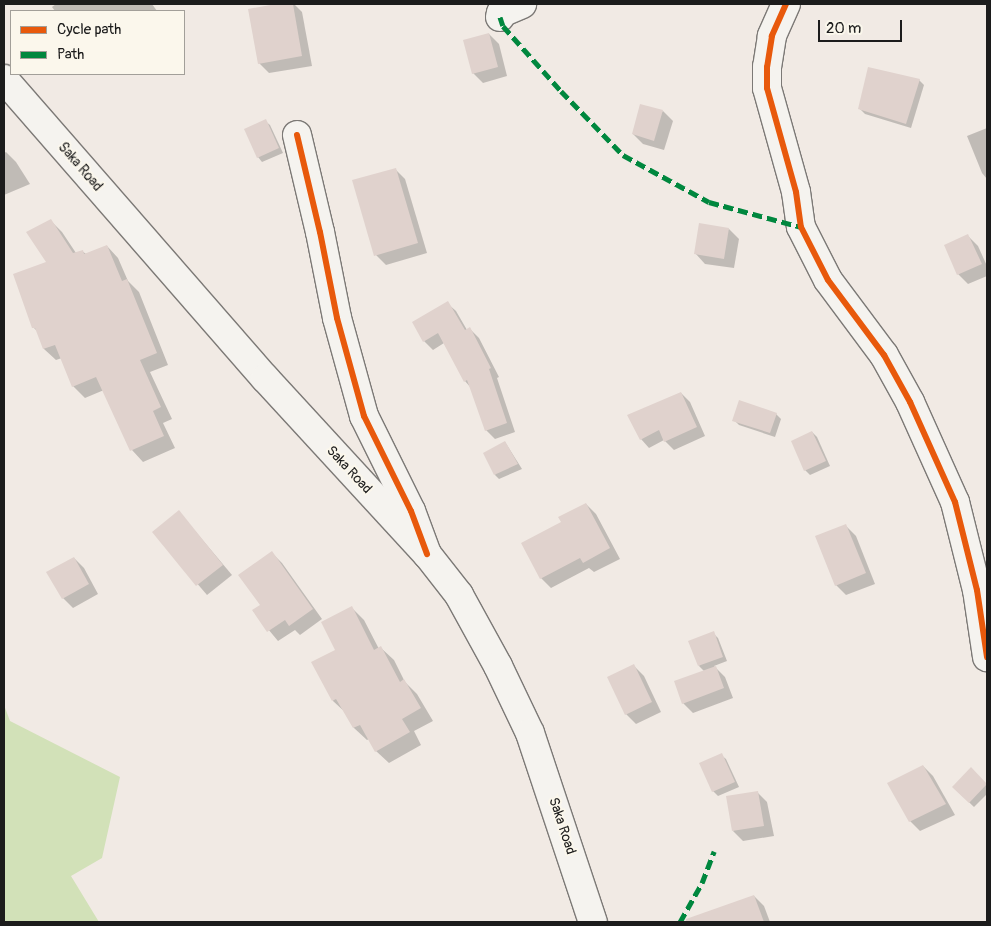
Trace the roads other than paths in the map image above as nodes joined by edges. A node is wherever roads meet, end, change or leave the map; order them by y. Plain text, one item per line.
1 (786, 4) edge
2 (4, 79) edge
3 (297, 135) dead end
4 (428, 554) junction
5 (982, 588) edge
6 (987, 657) edge
7 (593, 922) edge

1 - 5 street
2 - 4 street, Saka Road
3 - 4 street
4 - 7 street, Saka Road
5 - 6 street

